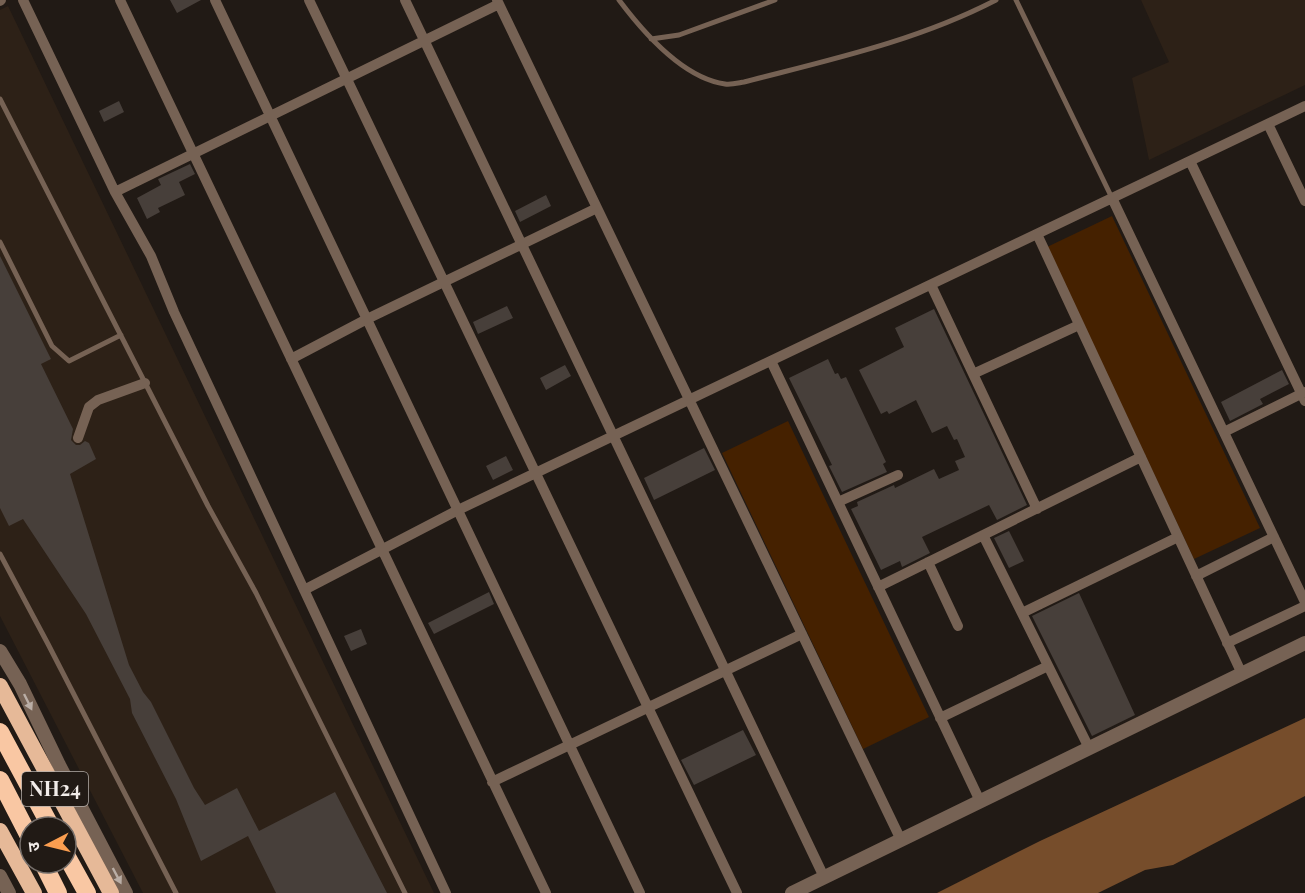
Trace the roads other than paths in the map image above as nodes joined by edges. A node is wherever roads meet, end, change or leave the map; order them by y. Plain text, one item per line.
1 (23, 0) edge
2 (120, 0) edge
3 (215, 0) edge
4 (309, 0) edge
5 (405, 0) edge
6 (619, 0) edge
7 (775, 0) edge
8 (996, 0) edge
9 (1016, 0) edge
10 (497, 2) edge
11 (651, 39) junction
12 (424, 40) junction
13 (347, 78) junction
14 (0, 99) edge
15 (1305, 106) edge
16 (270, 116) junction
17 (1268, 124) junction
18 (193, 154) junction
19 (1190, 161) junction
20 (115, 192) junction
21 (1112, 198) junction
22 (1305, 201) edge
23 (597, 208) junction
24 (1037, 234) junction
25 (0, 242) edge
26 (522, 244) junction
27 (444, 282) junction
28 (931, 285) junction
29 (367, 319) junction
30 (1079, 325) junction
31 (121, 335) junction
32 (291, 359) junction
33 (771, 361) junction
34 (973, 374) junction
35 (145, 384) junction
36 (1304, 395) edge
37 (689, 400) junction
38 (1224, 432) junction
39 (613, 436) junction
40 (78, 438) dead end
41 (1141, 457) junction
42 (536, 473) junction
43 (898, 475) dead end
44 (838, 502) junction
45 (1037, 509) junction
46 (458, 510) junction
47 (982, 535) junction
48 (1178, 537) junction
49 (1274, 537) junction
50 (381, 549) junction
51 (0, 554) edge
52 (928, 562) junction
53 (1197, 576) junction
54 (878, 587) junction
55 (304, 590) junction
56 (1305, 604) edge
57 (1022, 613) junction
58 (958, 626) dead end
59 (802, 634) junction
60 (1227, 643) junction
61 (1305, 643) edge
62 (0, 651) edge
63 (1048, 666) junction
64 (725, 670) junction
65 (1242, 674) junction
66 (0, 686) edge
67 (648, 708) junction
68 (940, 718) junction
69 (0, 732) edge
70 (570, 745) junction
71 (1089, 748) junction
72 (0, 780) edge
73 (492, 782) junction
74 (980, 801) junction
75 (18, 815) edge
76 (45, 815) edge
77 (0, 831) edge
78 (901, 840) junction
79 (49, 875) edge
80 (77, 875) edge
81 (0, 876) edge
82 (824, 877) junction
83 (9, 893) edge
84 (34, 893) edge
85 (58, 893) edge
86 (87, 893) edge
87 (111, 893) edge
88 (126, 893) edge
89 (176, 893) edge
90 (405, 893) edge
91 (446, 893) edge
92 (546, 893) edge
93 (640, 893) edge
94 (737, 893) edge
95 (792, 893) edge

1 - 20 street
2 - 18 street
3 - 16 street
4 - 13 street
5 - 12 street
6 - 11 lane
7 - 11 lane
8 - 11 lane
9 - 21 lane
10 - 12 street
10 - 23 street
12 - 13 street
12 - 26 street
13 - 16 street
13 - 27 street
14 - 31 lane
15 - 17 street
16 - 18 street
16 - 29 street
17 - 19 street
17 - 22 street
18 - 20 street
18 - 32 street
19 - 21 street
19 - 36 street
20 - 55 street
21 - 24 street
21 - 38 street
23 - 26 street
23 - 37 street
24 - 28 street
24 - 30 street
25 - 31 lane
26 - 27 street
26 - 39 street
27 - 29 street
27 - 42 street
28 - 33 street
28 - 34 street
29 - 32 street
29 - 46 street
30 - 34 street
30 - 41 street
31 - 35 lane
32 - 50 street
33 - 37 street
33 - 44 street
34 - 45 street
35 - 40 street
35 - 90 lane
36 - 38 street
37 - 39 street
37 - 59 street
38 - 49 street
39 - 42 street
39 - 64 street
41 - 45 street
41 - 48 street
42 - 46 street
42 - 67 street
43 - 44 street
44 - 54 street
45 - 47 street
46 - 50 street
46 - 70 street
47 - 52 street
47 - 57 street
48 - 53 street
48 - 57 street
49 - 53 street
49 - 56 street
50 - 55 street
50 - 73 street
51 - 89 lane
52 - 54 street
52 - 58 street
53 - 60 street
54 - 68 street
55 - 91 street
56 - 60 street
57 - 63 street
59 - 64 street
59 - 78 street
60 - 65 street
61 - 65 street
62 -> 88 street
63 - 68 street
63 - 71 street
64 - 67 street
64 - 82 street
65 - 71 street
66 - 87 highway, NH24
67 - 70 street
67 - 94 street
68 - 74 street
69 - 76 highway
70 - 73 street
70 - 93 street
71 - 74 street
72 - 75 highway
73 - 92 street
74 - 78 street
77 - 84 highway
78 - 82 street
79 - 85 highway
80 - 86 highway
81 - 83 street
82 - 95 street

